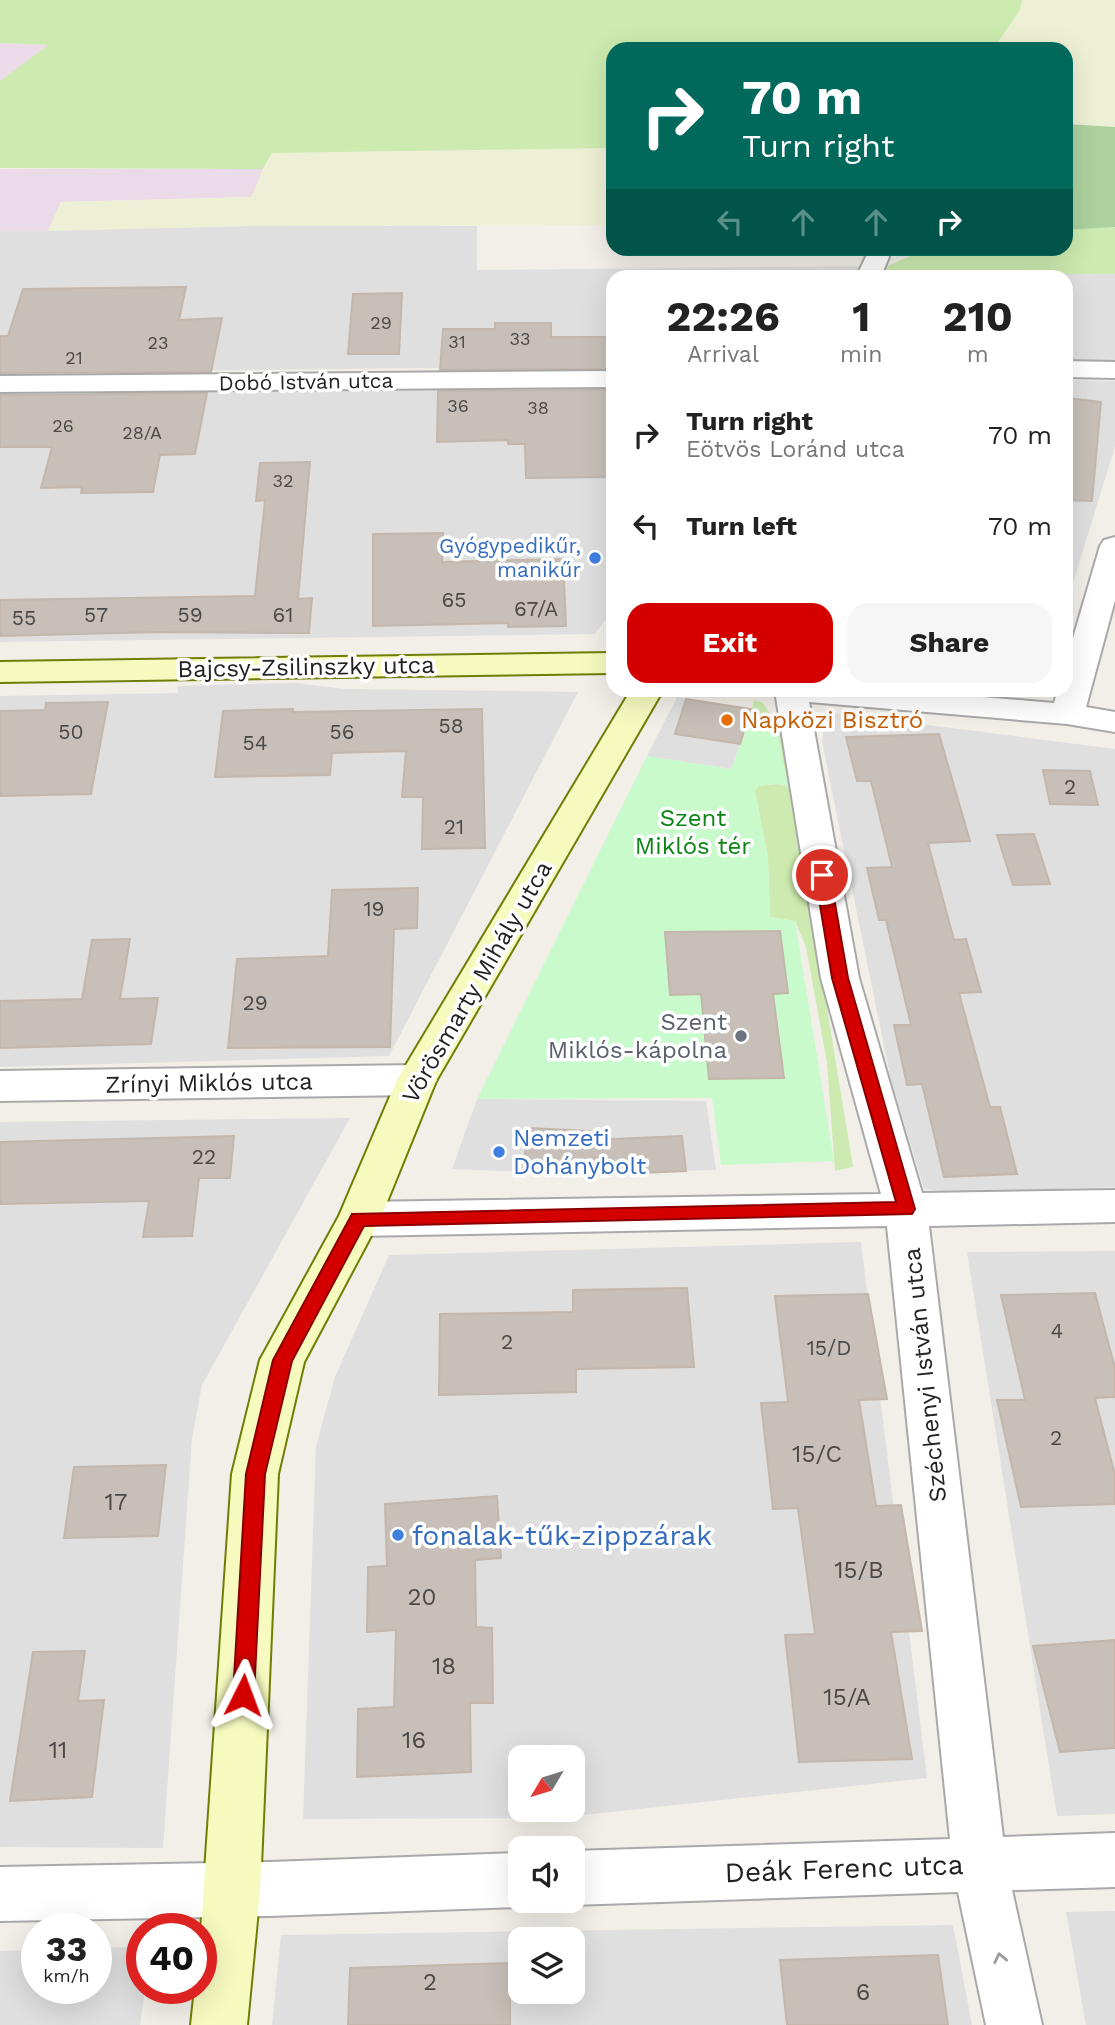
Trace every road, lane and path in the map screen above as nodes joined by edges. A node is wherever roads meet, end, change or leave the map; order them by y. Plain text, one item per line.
1 (1073, 369) edge
2 (1115, 369) edge
3 (606, 379) edge
4 (0, 384) edge
5 (1115, 546) edge
6 (606, 663) edge
7 (0, 672) edge
8 (1073, 693) edge
9 (643, 697) edge
10 (789, 697) edge
11 (869, 697) edge
12 (1072, 697) edge
13 (1067, 714) junction
14 (1115, 722) edge
15 (417, 1080) junction
16 (0, 1086) edge
17 (1115, 1206) edge
18 (906, 1209) junction
19 (359, 1219) junction
20 (1115, 1860) edge
21 (979, 1863) junction
22 (585, 1878) edge
23 (508, 1880) edge
24 (233, 1889) junction
25 (0, 1894) edge
26 (219, 2025) edge
27 (1014, 2025) edge

1 - 2 street
3 - 4 street, Dobó István utca
5 - 8 street
6 - 7 street, Bajcsy-Zsilinszky utca
9 - 15 street, Vörösmarty Mihály utca
10 - 18 street, Széchenyi István utca
11 - 13 street
12 - 13 street
13 - 14 street
15 - 16 street, Zrínyi Miklós utca
15 - 19 street, Vörösmarty Mihály utca
17 - 18 street
18 - 19 street
18 - 21 street, Széchenyi István utca
19 - 24 street, Vörösmarty Mihály utca
20 - 21 street, Deák Ferenc utca
21 - 22 street, Deák Ferenc utca
27 -> 21 street, Széchenyi István utca
23 - 24 street
24 - 25 street
24 - 26 street, Vörösmarty Mihály utca

